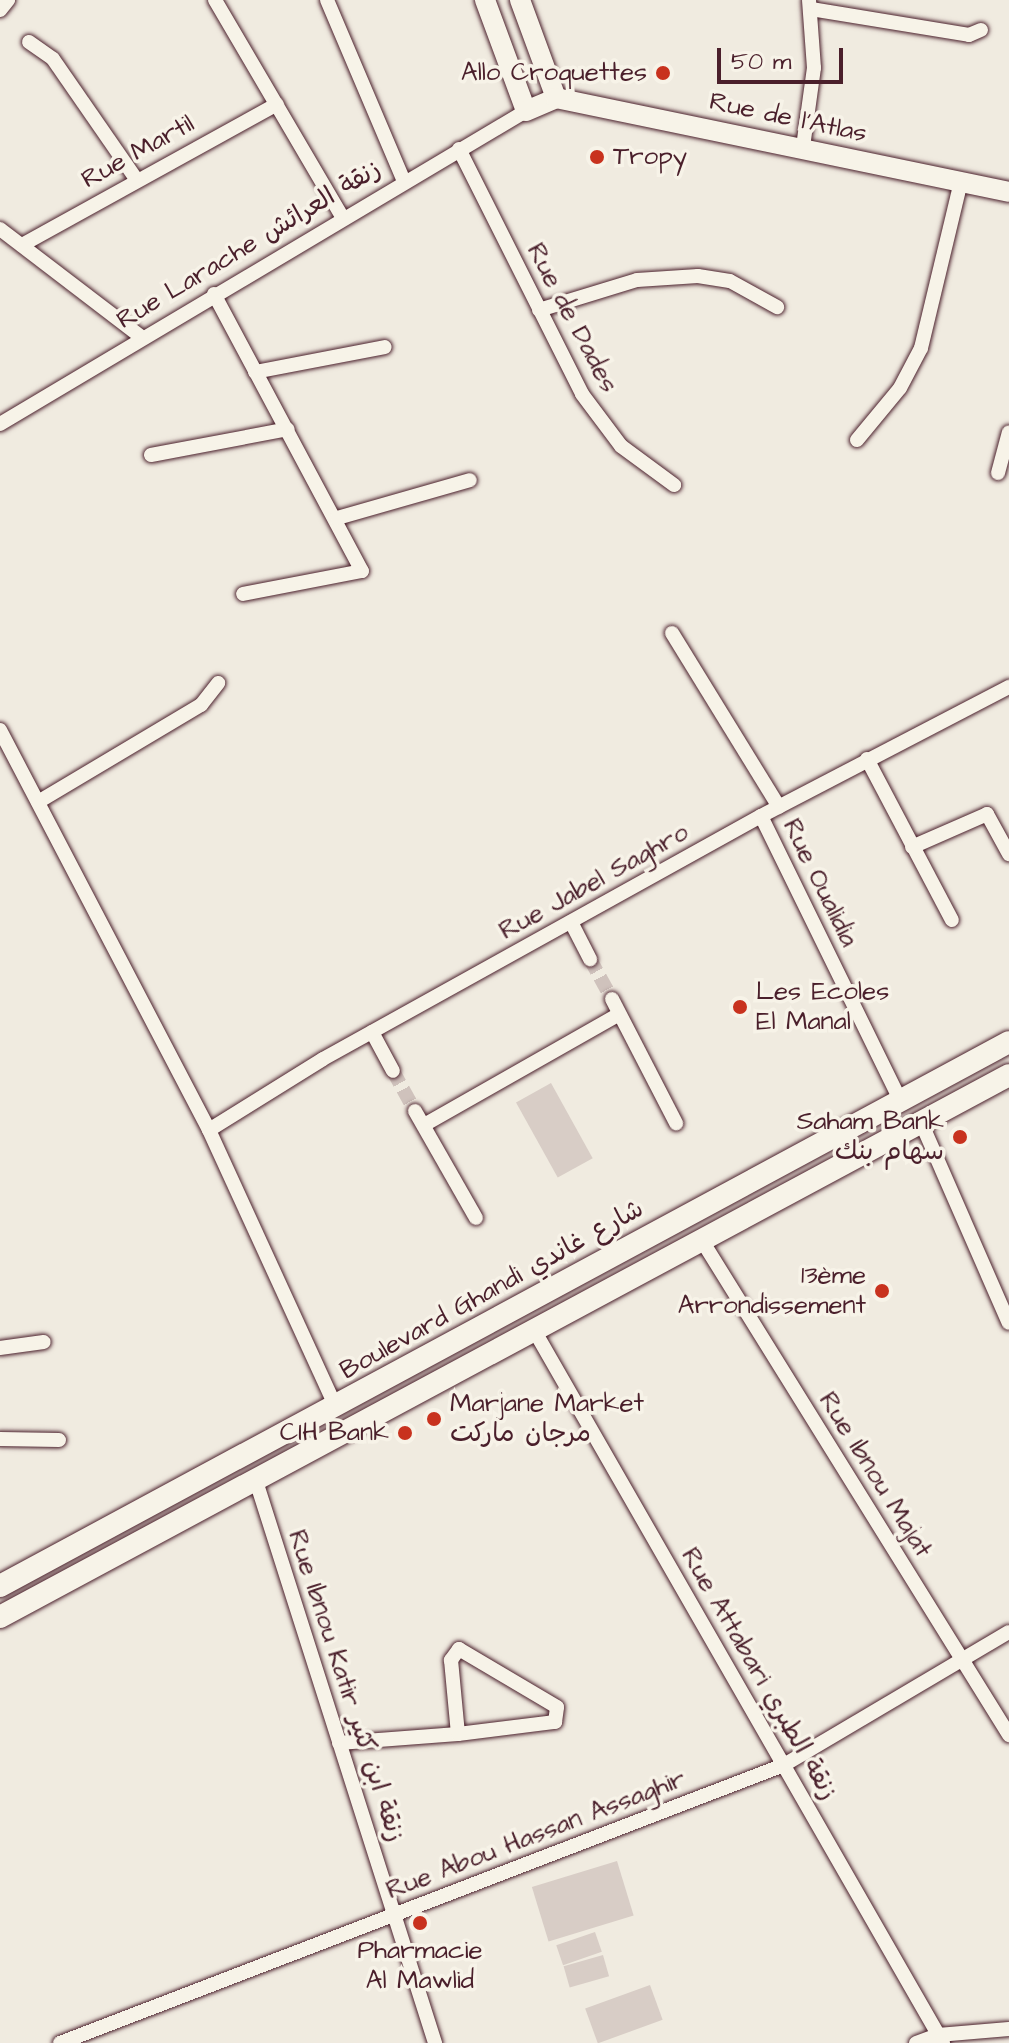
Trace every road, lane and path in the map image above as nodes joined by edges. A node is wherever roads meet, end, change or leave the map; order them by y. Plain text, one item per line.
1 (8, 0) edge
2 (215, 0) edge
3 (327, 0) edge
4 (485, 0) edge
5 (520, 0) edge
6 (810, 5) edge
7 (0, 10) edge
8 (981, 30) dead end
9 (29, 42) dead end
10 (556, 98) junction
11 (277, 104) junction
12 (526, 111) junction
13 (803, 147) junction
14 (459, 149) junction
15 (136, 179) junction
16 (404, 181) junction
17 (961, 181) junction
18 (1009, 192) edge
19 (343, 218) junction
20 (0, 229) edge
21 (22, 245) junction
22 (214, 294) junction
23 (777, 307) dead end
24 (539, 310) junction
25 (140, 336) junction
26 (385, 347) dead end
27 (255, 372) junction
28 (0, 422) edge
29 (288, 429) junction
30 (1009, 432) edge
31 (857, 440) dead end
32 (151, 455) dead end
33 (998, 473) dead end
34 (470, 480) dead end
35 (674, 485) dead end
36 (337, 518) junction
37 (243, 594) dead end
38 (672, 633) dead end
39 (218, 683) dead end
40 (1009, 687) edge
41 (0, 730) edge
42 (867, 759) junction
43 (38, 802) junction
44 (779, 807) junction
45 (761, 816) junction
46 (912, 847) junction
47 (1009, 854) edge
48 (952, 920) dead end
49 (571, 922) junction
50 (590, 959) tunnel mouth
51 (612, 999) tunnel mouth
52 (619, 1014) junction
53 (372, 1032) junction
54 (1009, 1042) edge
55 (393, 1071) tunnel mouth
56 (1009, 1075) edge
57 (900, 1100) junction
58 (415, 1111) tunnel mouth
59 (921, 1122) junction
60 (676, 1123) dead end
61 (424, 1125) junction
62 (209, 1130) junction
63 (476, 1218) dead end
64 (701, 1239) junction
65 (1009, 1323) edge
66 (534, 1330) junction
67 (44, 1342) dead end
68 (0, 1348) edge
69 (336, 1407) junction
70 (0, 1439) edge
71 (59, 1440) dead end
72 (256, 1481) junction
73 (0, 1586) edge
74 (0, 1617) edge
75 (1009, 1632) edge
76 (962, 1660) junction
77 (458, 1734) junction
78 (1009, 1735) edge
79 (339, 1743) junction
80 (784, 1765) junction
81 (394, 1916) junction
82 (1009, 2029) edge
83 (102, 2036) edge
84 (940, 2039) edge
85 (60, 2043) edge
86 (435, 2043) edge
87 (916, 2043) edge

1 - 7 street
2 - 11 street
3 - 16 street
4 - 12 street
5 - 10 street
6 - 8 street
6 - 13 street
9 - 15 street
10 - 12 street
10 - 13 street, Rue de l'Atlas
11 - 15 street, Rue Martil
11 - 19 street
12 - 14 street, Rue Larache زنقة العرائش
13 - 17 street, Rue de l'Atlas
14 - 16 street, Rue Larache زنقة العرائش
14 - 24 street, Rue de Dades
15 - 21 street, Rue Martil
16 - 19 street, Rue Larache زنقة العرائش
17 - 18 street, Rue de l'Atlas
17 - 31 street
19 - 22 street, Rue Larache زنقة العرائش
20 - 21 street
21 - 25 street
22 - 25 street, Rue Larache زنقة العرائش
22 - 27 street
23 - 24 street
24 - 35 street, Rue de Dades
25 - 28 street, Rue Larache زنقة العرائش
26 - 27 street
27 - 29 street
29 - 32 street
29 - 36 street
30 - 33 street
34 - 36 street
36 - 37 street
38 - 44 street, Rue Oualidia
39 - 43 street
40 - 42 street, Rue Jabel Saghro
41 - 43 street
42 - 44 street, Rue Jabel Saghro
42 - 46 street
43 - 62 street
44 - 45 street, Rue Jabel Saghro
45 - 49 street, Rue Jabel Saghro
45 - 57 street, Rue Oualidia
46 - 47 street
46 - 48 street
49 - 50 street
49 - 53 street, Rue Jabel Saghro
51 - 52 street
52 - 60 street
52 - 61 street
53 - 55 street
53 - 62 street, Rue Jabel Saghro
54 - 57 main road, Boulevard Ghandi شارع غاندي
56 - 59 main road, Boulevard Ghandi شارع غاندي
57 - 69 main road, Boulevard Ghandi شارع غاندي
58 - 61 street
59 - 64 main road, Boulevard Ghandi شارع غاندي
59 - 65 street
61 - 63 street
62 - 69 street
64 - 66 main road, Boulevard Ghandi شارع غاندي
64 - 76 street, Rue Ibnou Majat
66 - 72 main road, Boulevard Ghandi شارع غاندي
66 - 80 street, Rue Attabari زنقة الطبري
67 - 68 street
69 - 73 main road, Boulevard Ghandi شارع غاندي
70 - 71 street
72 - 74 main road, Boulevard Ghandi شارع غاندي
72 - 79 street, Rue Ibnou Katir زنقة ابن كثير
75 - 76 street, Rue Abou Hassan Assaghir
76 - 78 street, Rue Ibnou Majat
76 - 80 street, Rue Abou Hassan Assaghir
77 - 77 street
77 - 79 street
79 - 81 street, Rue Ibnou Katir زنقة ابن كثير
80 - 81 street, Rue Abou Hassan Assaghir
80 - 84 street, Rue Attabari زنقة الطبري
81 - 83 street, Rue Abou Hassan Assaghir
81 - 86 street, Rue Ibnou Katir زنقة ابن كثير
82 - 84 street
83 - 85 street, Rue Abou Hassan Assaghir
84 - 87 street

